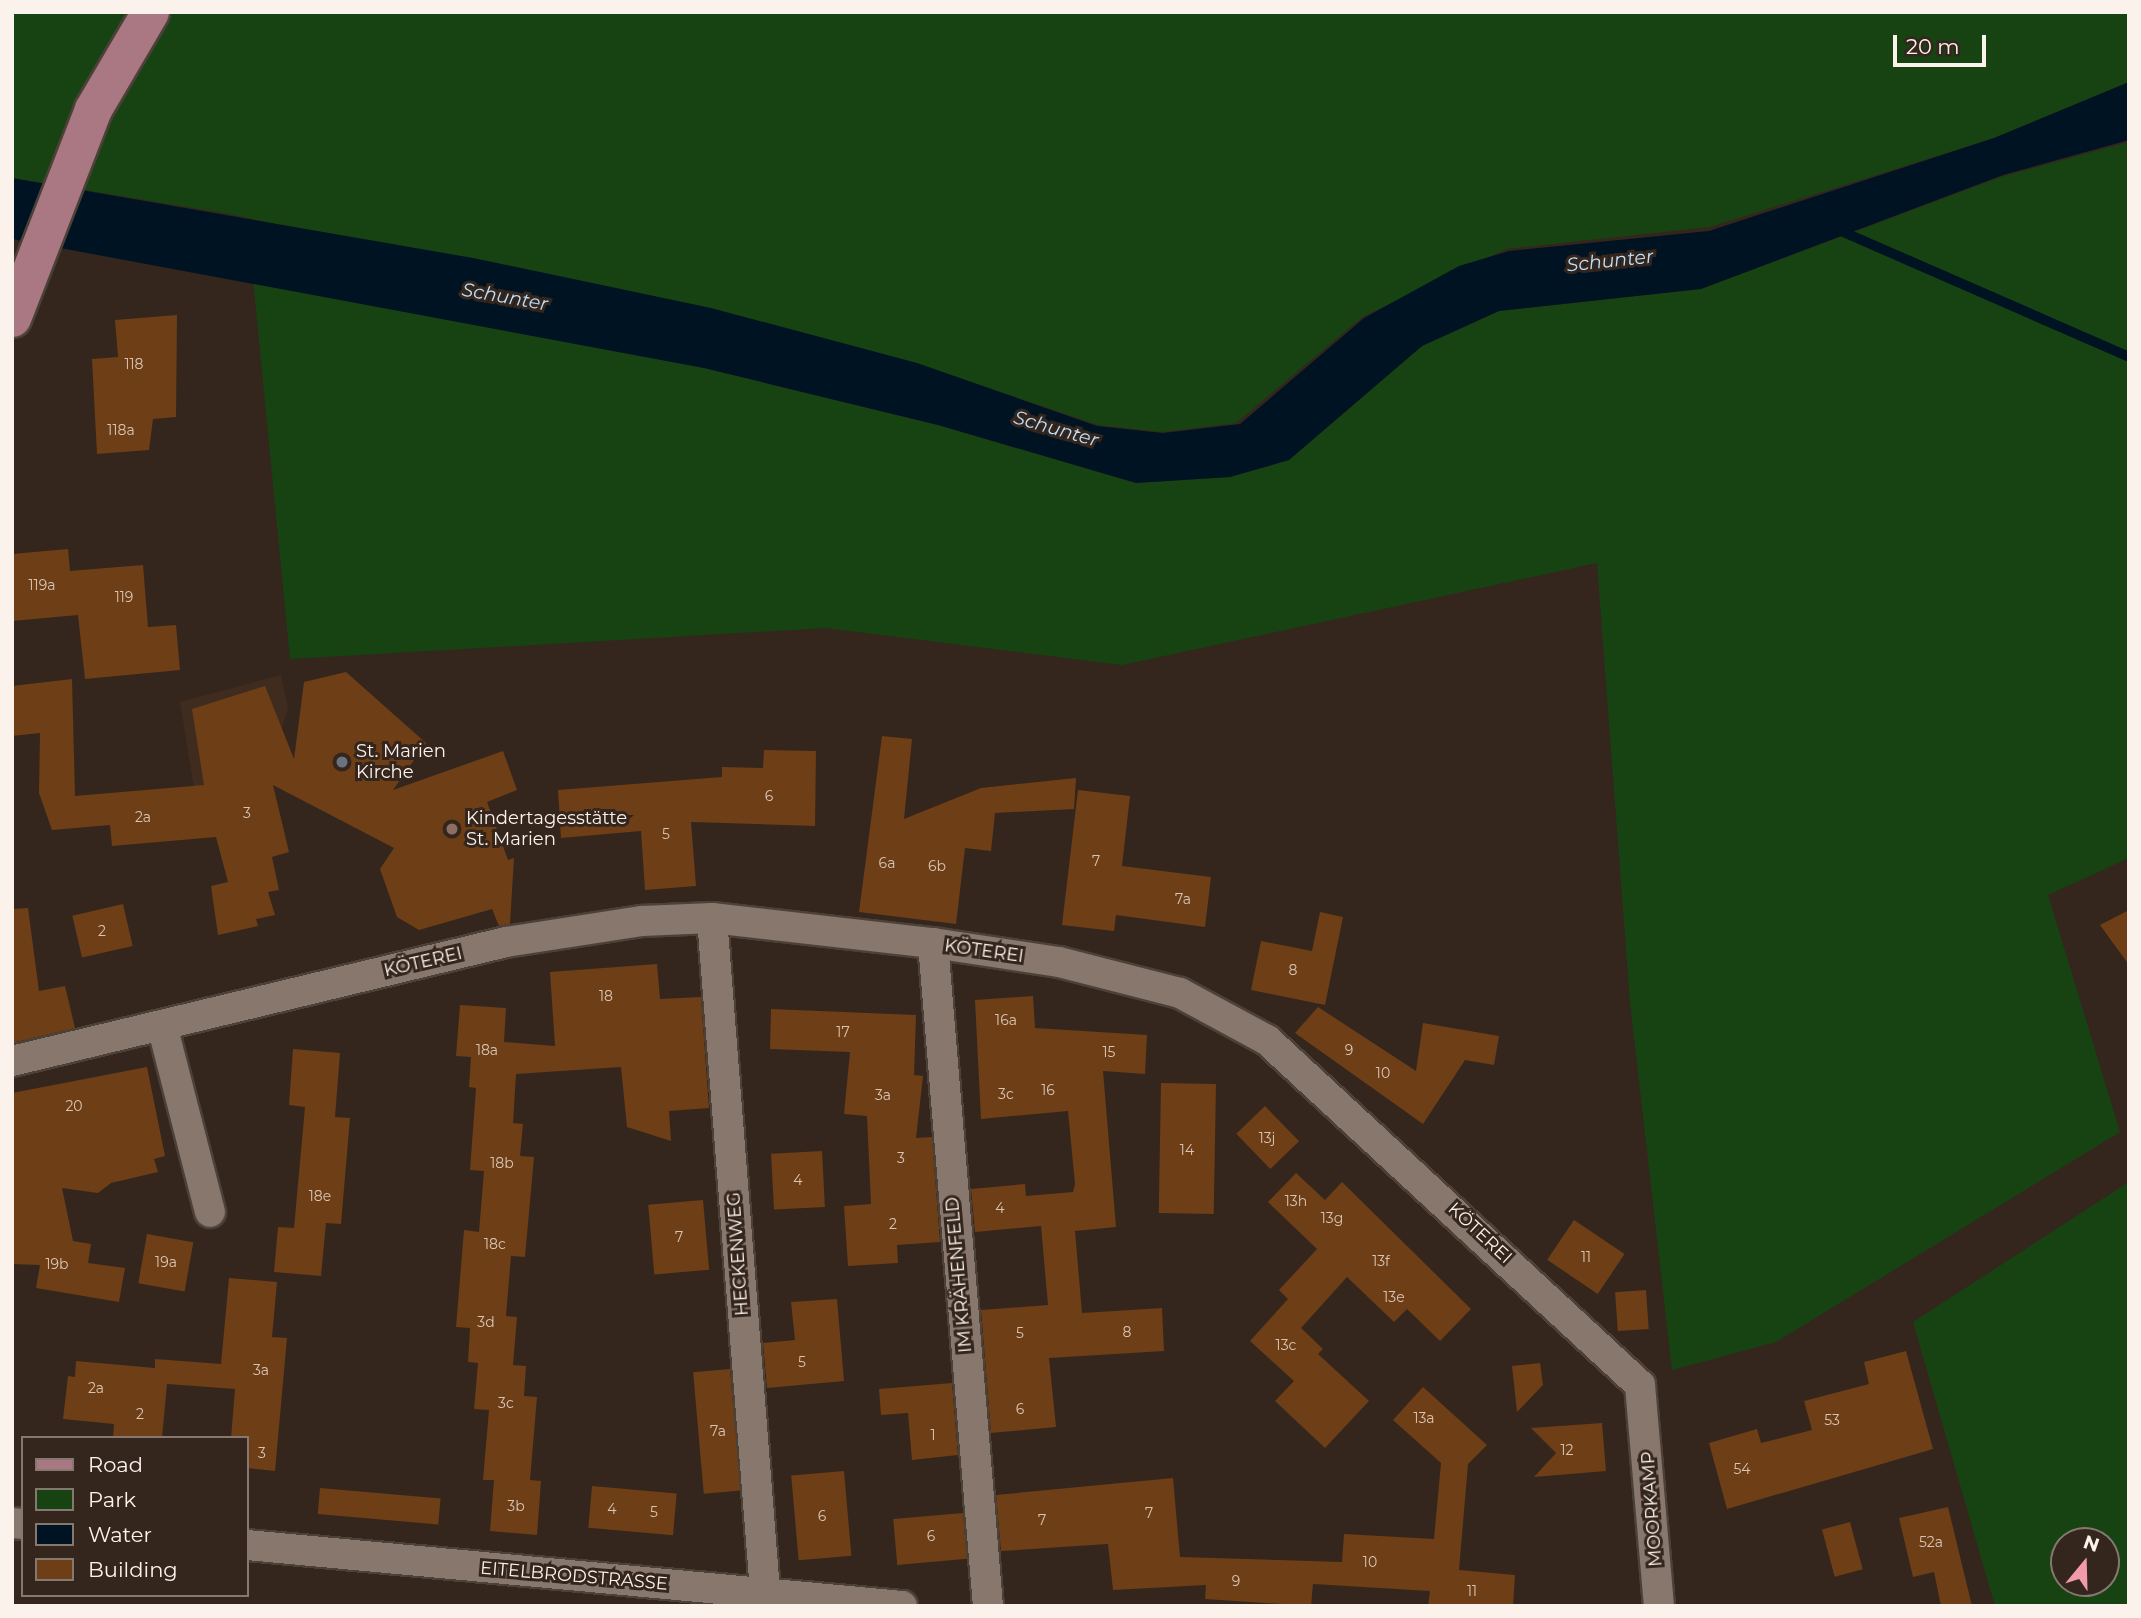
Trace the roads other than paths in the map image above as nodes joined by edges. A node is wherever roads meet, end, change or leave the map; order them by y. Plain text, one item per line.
1 (150, 12) edge
2 (12, 318) edge
3 (712, 918) junction
4 (933, 943) junction
5 (162, 1025) junction
6 (12, 1061) edge
7 (210, 1212) dead end
8 (1645, 1412) joint
9 (248, 1545) edge
10 (765, 1591) junction
11 (606, 1593) edge
12 (902, 1606) edge
13 (988, 1606) edge
14 (1659, 1606) edge

1 - 2 main road
3 - 4 street, KÖTEREI
3 - 5 street, KÖTEREI
3 - 10 street, HECKENWEG
4 - 8 street, KÖTEREI
4 - 13 street, IM KRÄHENFELD
5 - 6 street, KÖTEREI
5 - 7 street
8 - 14 street, MOORKAMP
9 - 11 street, EITELBRODSTRASSE
10 - 11 street, EITELBRODSTRASSE
10 - 12 street, EITELBRODSTRASSE

